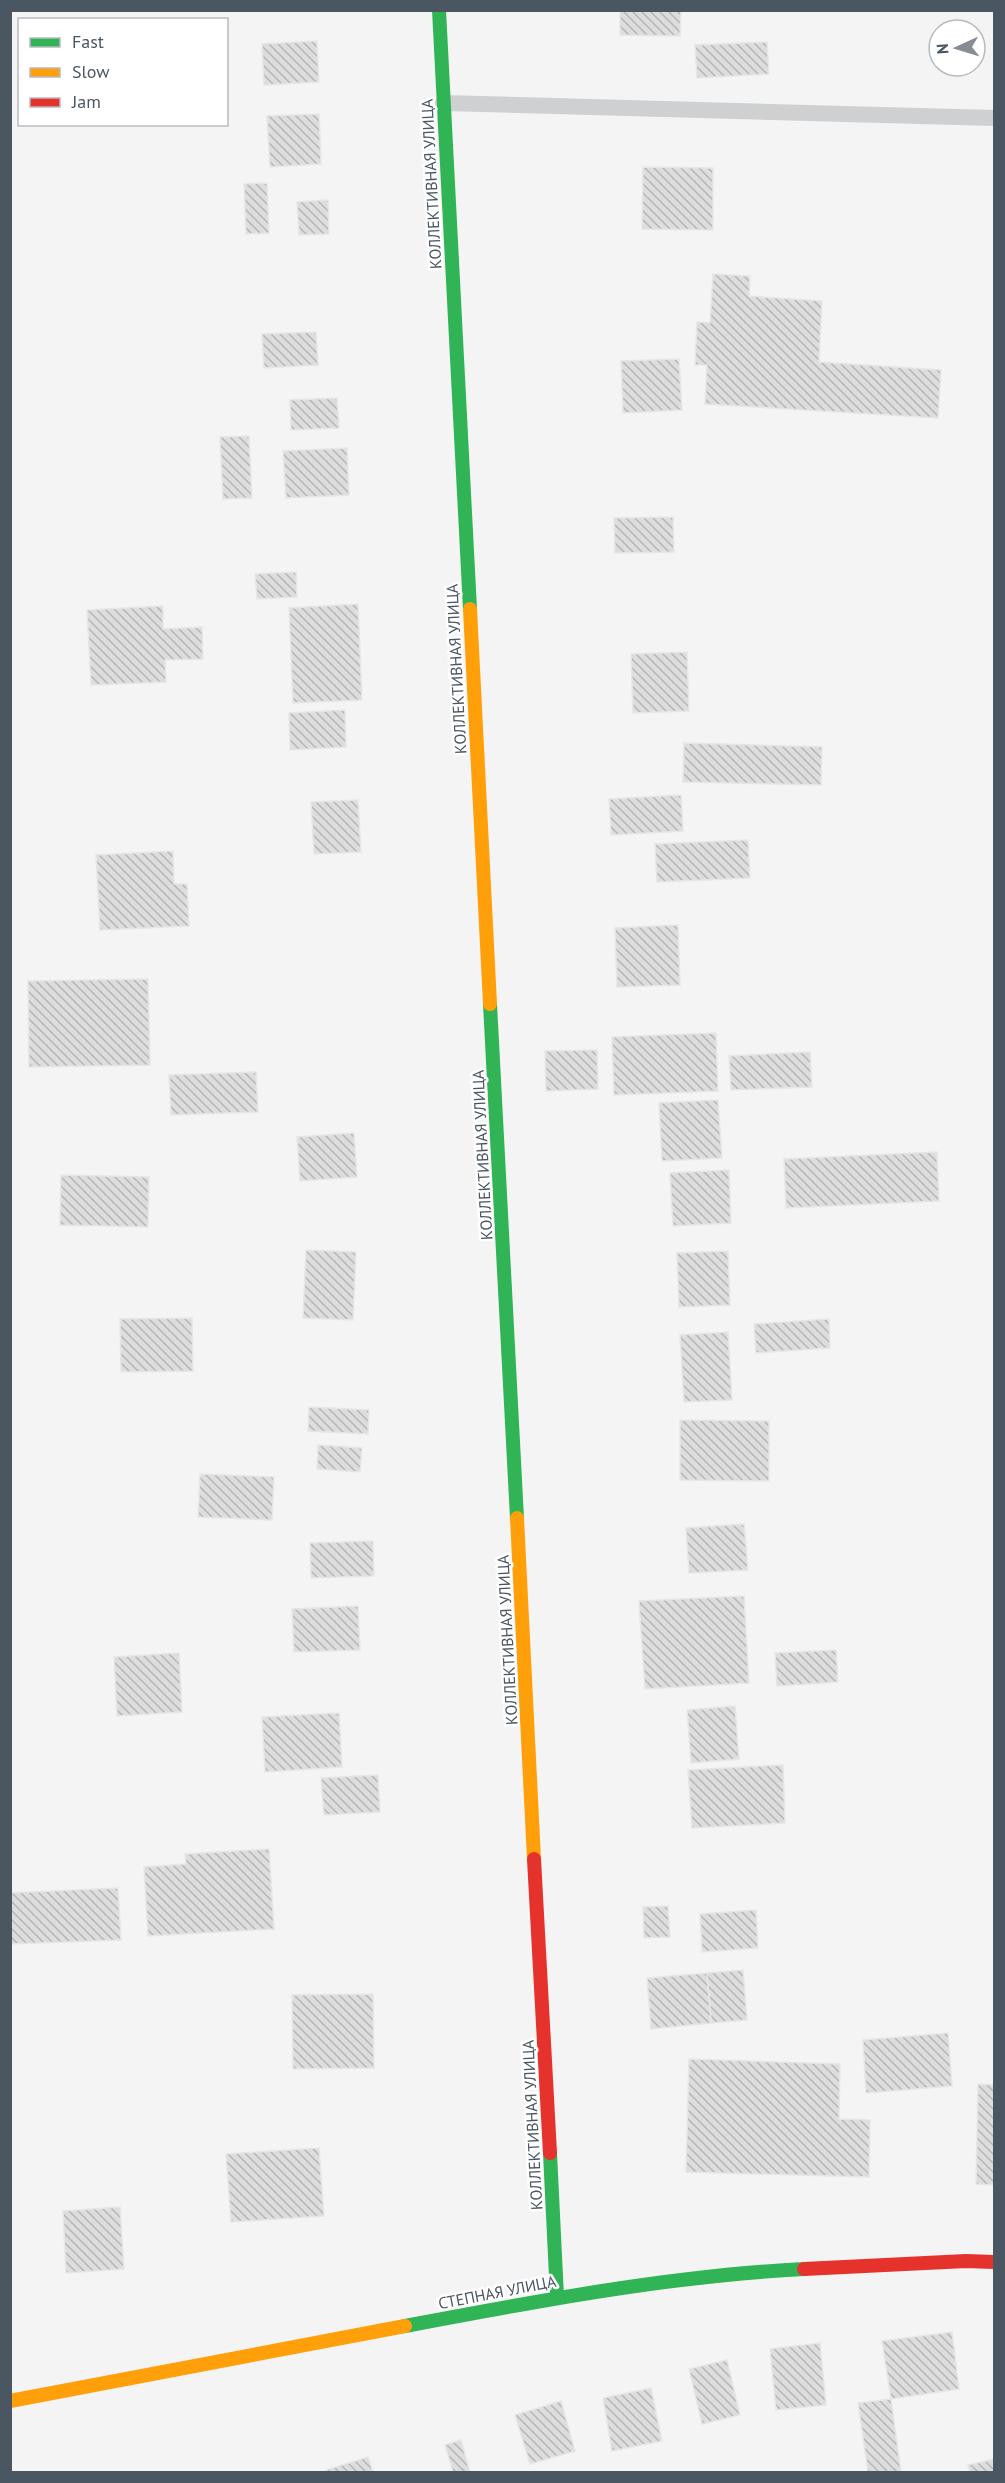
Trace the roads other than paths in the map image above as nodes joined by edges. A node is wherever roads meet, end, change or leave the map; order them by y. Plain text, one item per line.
1 (439, 10) edge
2 (443, 103) junction
3 (994, 118) edge
4 (994, 2262) edge
5 (557, 2297) junction
6 (10, 2401) edge

1 - 2 street, КОЛЛЕКТИВНАЯ УЛИЦА
2 - 3 lane
2 - 5 street, КОЛЛЕКТИВНАЯ УЛИЦА
4 - 5 street, СТЕПНАЯ УЛИЦА
5 - 6 street, СТЕПНАЯ УЛИЦА

